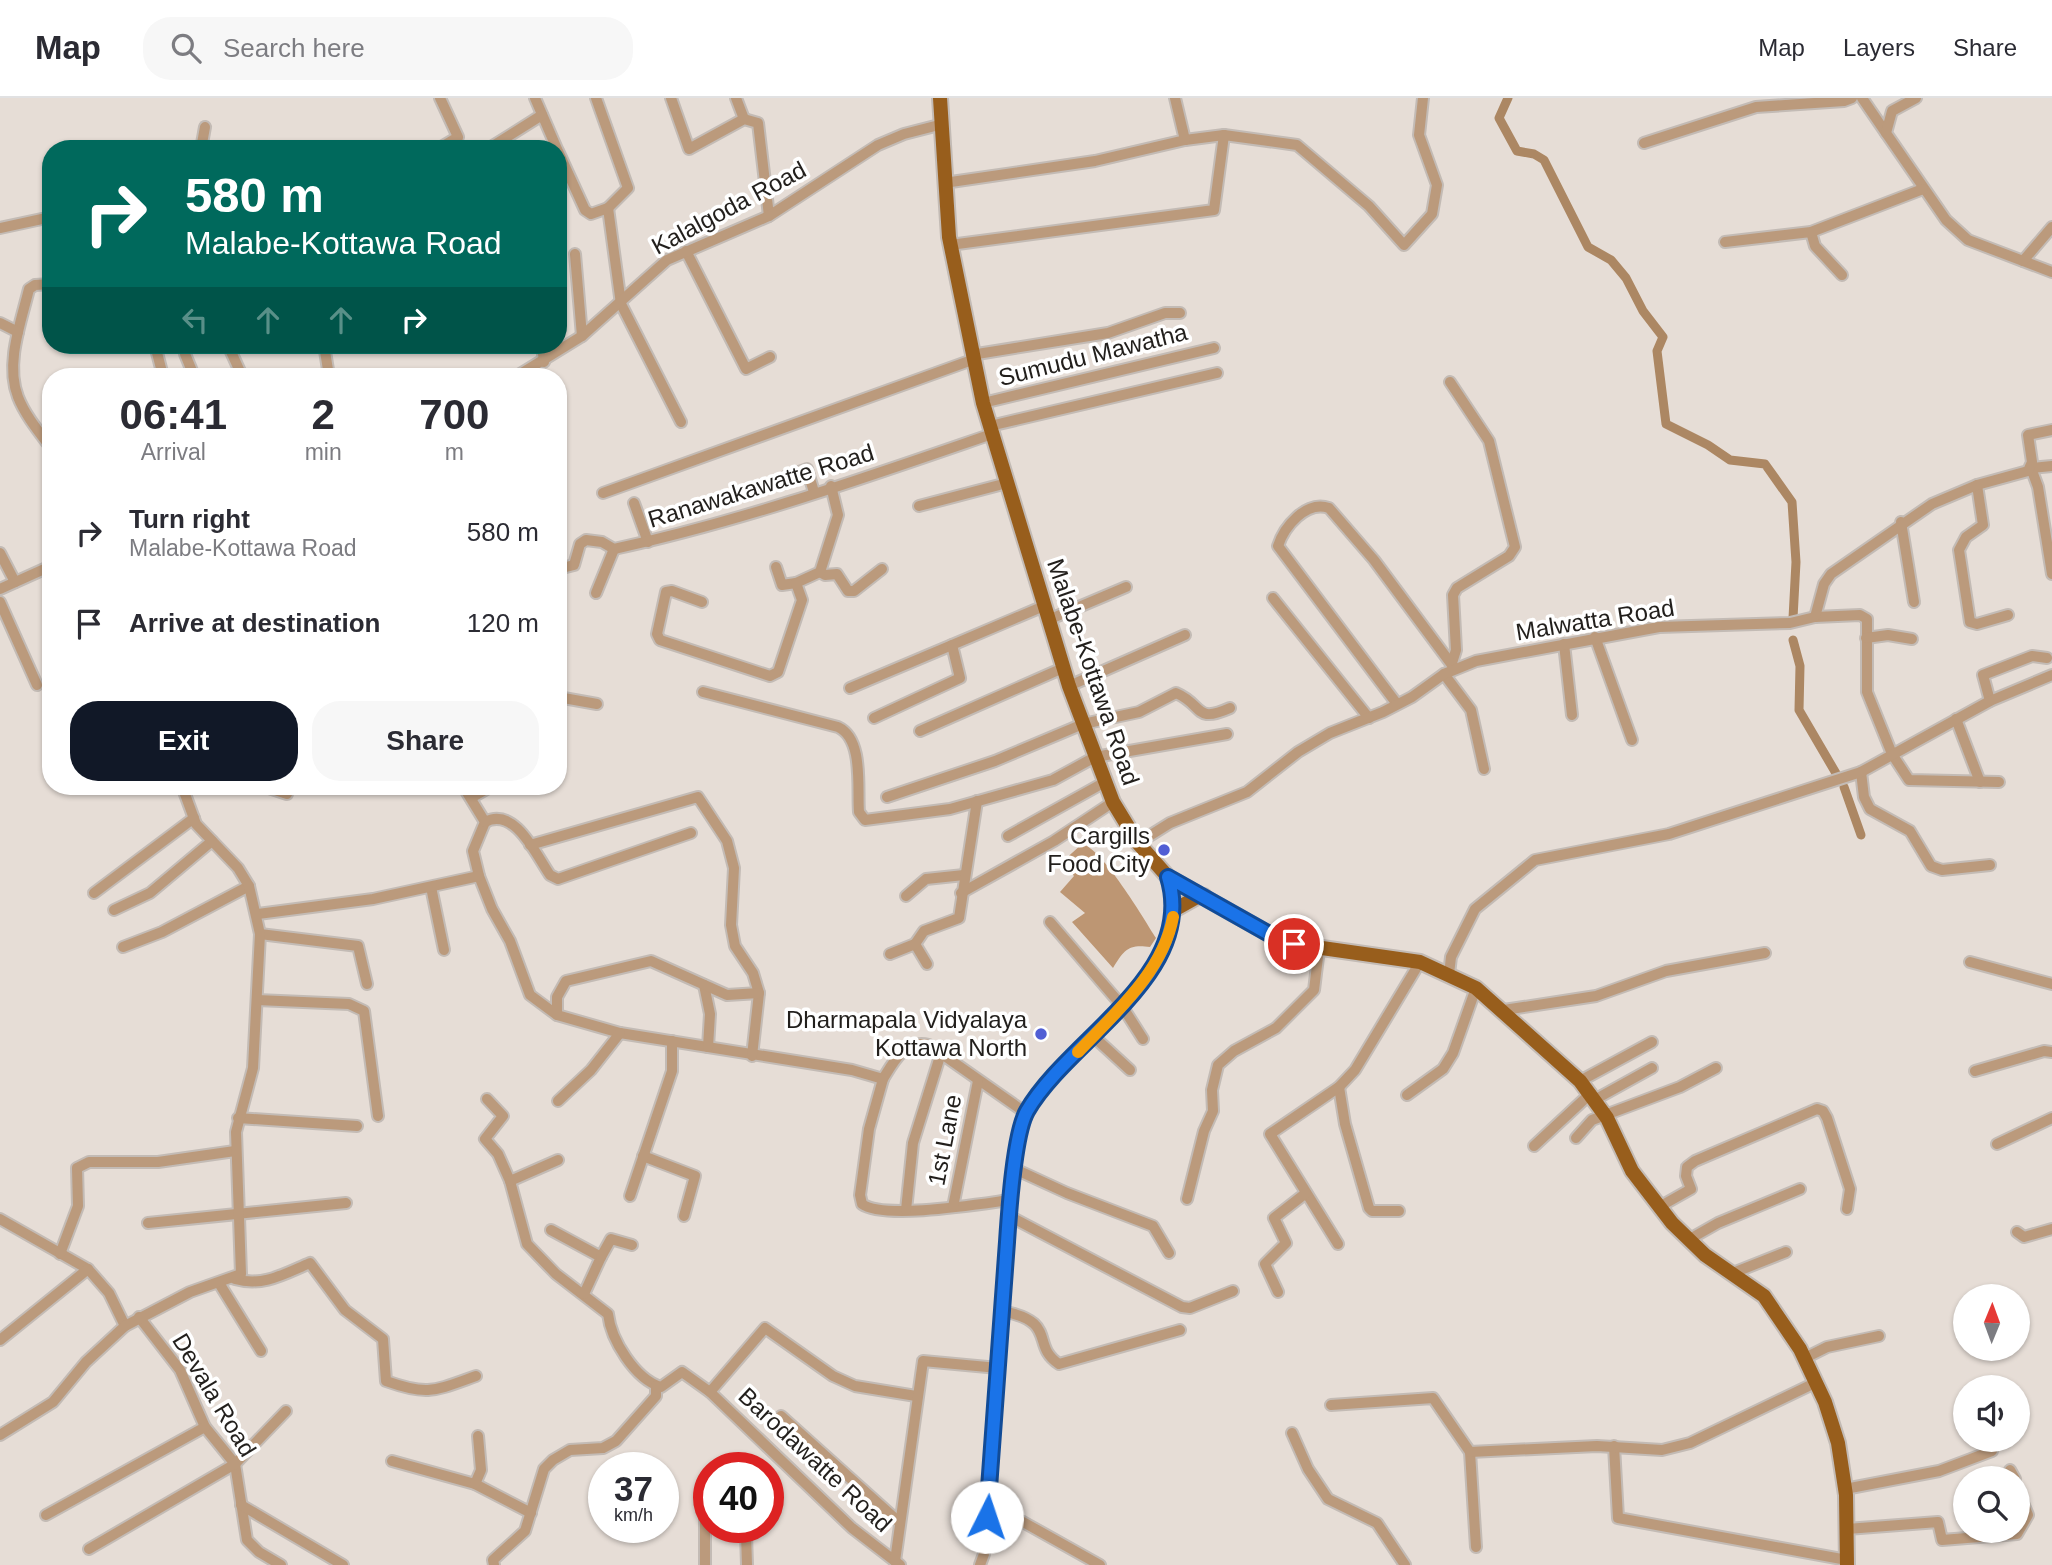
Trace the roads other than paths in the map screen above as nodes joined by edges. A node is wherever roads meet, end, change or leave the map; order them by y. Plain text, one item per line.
1 (440, 98) edge
2 (535, 98) edge
3 (596, 98) edge
4 (671, 98) edge
5 (736, 98) edge
6 (940, 98) edge
7 (1175, 98) edge
8 (1423, 98) edge
9 (1852, 98) edge
10 (1862, 98) edge
11 (1916, 98) edge
12 (542, 115) junction
13 (744, 119) junction
14 (939, 125) junction
15 (205, 127) dead end
16 (1886, 133) junction
17 (1224, 135) junction
18 (203, 140) edge
19 (453, 140) edge
20 (502, 140) edge
21 (553, 140) edge
22 (1185, 140) junction
23 (1644, 143) dead end
24 (567, 170) edge
25 (944, 183) junction
26 (1923, 189) junction
27 (608, 208) junction
28 (769, 216) junction
29 (42, 219) edge
30 (2052, 227) edge
31 (0, 228) edge
32 (1811, 232) junction
33 (1725, 243) dead end
34 (950, 245) junction
35 (686, 251) junction
36 (575, 254) dead end
37 (2022, 261) junction
38 (2052, 272) edge
39 (1842, 275) dead end
40 (42, 285) edge
41 (621, 304) junction
42 (1180, 313) dead end
43 (0, 323) edge
44 (18, 332) junction
45 (582, 336) junction
46 (567, 346) edge
47 (1214, 348) dead end
48 (185, 354) dead end
49 (543, 354) edge
50 (556, 354) edge
51 (770, 356) dead end
52 (972, 357) junction
53 (544, 362) junction
54 (191, 368) edge
55 (532, 368) edge
56 (1217, 373) dead end
57 (0, 378) edge
58 (13, 379) junction
59 (1450, 382) dead end
60 (983, 403) junction
61 (681, 422) dead end
62 (991, 430) junction
63 (2052, 430) edge
64 (42, 435) edge
65 (2052, 466) edge
66 (2031, 468) junction
67 (785, 477) dead end
68 (1007, 483) junction
69 (1977, 485) junction
70 (831, 486) junction
71 (814, 492) junction
72 (603, 493) dead end
73 (634, 503) dead end
74 (919, 506) dead end
75 (1901, 522) junction
76 (648, 542) junction
77 (614, 550) junction
78 (0, 554) edge
79 (567, 567) edge
80 (776, 567) dead end
81 (882, 569) dead end
82 (42, 570) edge
83 (820, 572) junction
84 (2052, 574) edge
85 (15, 582) junction
86 (796, 583) junction
87 (1126, 587) dead end
88 (0, 589) edge
89 (596, 593) dead end
90 (1273, 598) dead end
91 (0, 602) edge
92 (702, 602) dead end
93 (1914, 602) dead end
94 (1046, 613) junction
95 (2008, 615) dead end
96 (1815, 617) junction
97 (1185, 635) dead end
98 (1595, 637) junction
99 (1866, 638) junction
100 (1912, 639) dead end
101 (952, 645) junction
102 (1564, 645) junction
103 (2047, 658) dead end
104 (1454, 666) junction
105 (1063, 668) junction
106 (1444, 674) junction
107 (2052, 676) edge
108 (37, 685) dead end
109 (1069, 686) junction
110 (850, 688) dead end
111 (704, 692) dead end
112 (567, 699) edge
113 (1990, 701) junction
114 (597, 704) dead end
115 (1397, 704) junction
116 (1230, 708) dead end
117 (1572, 715) dead end
118 (874, 718) dead end
119 (1369, 718) junction
120 (1956, 719) junction
121 (1083, 724) junction
122 (920, 731) dead end
123 (1227, 734) dead end
124 (1632, 740) dead end
125 (1892, 754) junction
126 (1096, 757) junction
127 (1484, 769) dead end
128 (1861, 772) junction
129 (1105, 782) junction
130 (1980, 782) junction
131 (1999, 782) dead end
132 (185, 795) edge
133 (470, 795) edge
134 (887, 797) dead end
135 (977, 801) junction
136 (1113, 802) junction
137 (194, 818) junction
138 (485, 822) junction
139 (691, 833) dead end
140 (1009, 836) dead end
141 (212, 841) junction
142 (1138, 843) junction
143 (530, 845) junction
144 (1990, 864) dead end
145 (964, 875) junction
146 (479, 876) junction
147 (1168, 877) junction
148 (249, 886) junction
149 (431, 887) junction
150 (94, 893) dead end
151 (961, 893) junction
152 (906, 896) dead end
153 (1204, 896) junction
154 (114, 910) dead end
155 (1174, 910) junction
156 (258, 914) junction
157 (1050, 922) dead end
158 (260, 934) junction
159 (915, 944) junction
160 (123, 947) dead end
161 (1319, 949) junction
162 (444, 950) dead end
163 (1765, 953) dead end
164 (890, 954) dead end
165 (1420, 962) junction
166 (1969, 962) dead end
167 (928, 964) dead end
168 (1449, 974) junction
169 (367, 984) dead end
170 (2052, 984) edge
171 (704, 985) junction
172 (1476, 988) junction
173 (759, 993) junction
174 (257, 1000) junction
175 (1122, 1006) junction
176 (1504, 1010) junction
177 (557, 1015) junction
178 (620, 1033) junction
179 (1093, 1035) junction
180 (1143, 1038) dead end
181 (672, 1041) junction
182 (1652, 1042) dead end
183 (708, 1047) junction
184 (2052, 1052) edge
185 (941, 1054) junction
186 (752, 1055) junction
187 (1652, 1068) dead end
188 (1716, 1068) dead end
189 (1130, 1070) dead end
190 (1975, 1071) dead end
191 (883, 1079) junction
192 (978, 1081) junction
193 (1580, 1081) junction
194 (1339, 1087) junction
195 (1408, 1095) dead end
196 (1593, 1096) junction
197 (487, 1099) dead end
198 (558, 1101) dead end
199 (1026, 1113) junction
200 (1605, 1114) junction
201 (378, 1116) dead end
202 (238, 1118) junction
203 (2052, 1118) edge
204 (358, 1126) dead end
205 (1576, 1138) dead end
206 (1997, 1144) dead end
207 (1534, 1146) dead end
208 (235, 1151) junction
209 (643, 1156) junction
210 (558, 1160) dead end
211 (1014, 1169) junction
212 (510, 1181) junction
213 (1800, 1189) dead end
214 (1306, 1193) junction
215 (630, 1196) dead end
216 (1187, 1199) dead end
217 (1010, 1200) junction
218 (346, 1203) dead end
219 (953, 1207) junction
220 (1659, 1207) junction
221 (1847, 1209) dead end
222 (906, 1210) junction
223 (1399, 1211) dead end
224 (240, 1216) junction
225 (684, 1216) dead end
226 (1009, 1216) junction
227 (0, 1219) edge
228 (148, 1223) dead end
229 (2052, 1229) edge
230 (551, 1230) dead end
231 (2017, 1232) dead end
232 (1688, 1240) junction
233 (1338, 1244) dead end
234 (632, 1245) dead end
235 (1786, 1252) dead end
236 (1169, 1253) dead end
237 (60, 1254) junction
238 (601, 1257) junction
239 (88, 1269) junction
240 (1733, 1273) junction
241 (235, 1279) junction
242 (219, 1283) junction
243 (1233, 1291) dead end
244 (1278, 1292) dead end
245 (584, 1294) junction
246 (1002, 1311) junction
247 (139, 1317) junction
248 (125, 1326) junction
249 (1180, 1330) dead end
250 (1879, 1336) dead end
251 (0, 1339) edge
252 (261, 1351) dead end
253 (1805, 1358) junction
254 (998, 1368) junction
255 (476, 1376) dead end
256 (1817, 1382) junction
257 (656, 1385) junction
258 (710, 1392) junction
259 (916, 1396) junction
260 (1331, 1405) dead end
261 (286, 1412) dead end
262 (781, 1416) dead end
263 (205, 1427) junction
264 (1292, 1433) dead end
265 (0, 1435) edge
266 (478, 1436) dead end
267 (1614, 1446) junction
268 (1470, 1452) junction
269 (1989, 1452) edge
270 (392, 1461) dead end
271 (235, 1464) junction
272 (475, 1485) junction
273 (1845, 1489) junction
274 (241, 1505) junction
275 (531, 1513) junction
276 (46, 1515) dead end
277 (987, 1517) junction
278 (900, 1523) junction
279 (1847, 1529) junction
280 (1953, 1539) edge
281 (705, 1543) edge
282 (746, 1543) edge
283 (1476, 1546) dead end
284 (89, 1549) dead end
285 (1847, 1562) edge
286 (898, 1563) edge
287 (281, 1565) edge
288 (343, 1565) edge
289 (494, 1565) edge
290 (705, 1565) edge
291 (747, 1565) edge
292 (980, 1565) edge
293 (1100, 1565) edge
294 (1405, 1565) edge

1 - 19 street
2 - 12 street
3 - 27 street
4 - 13 street
5 - 13 street
6 - 14 main road, Malabe-Kottawa Road
7 - 22 street
8 - 17 street
9 - 23 street
10 - 16 street
11 - 16 street
12 - 20 street
12 - 21 street
13 - 28 street
14 - 25 main road, Malabe-Kottawa Road
14 - 28 street, Kalalgoda Road
15 - 18 street
16 - 26 street
17 - 22 street
17 - 34 street
22 - 25 street
24 - 27 street
25 - 34 main road, Malabe-Kottawa Road
26 - 32 street
26 - 37 street
27 - 41 street
28 - 35 street, Kalalgoda Road
29 - 31 street
30 - 37 street
32 - 33 street
32 - 39 street
34 - 52 main road, Malabe-Kottawa Road
35 - 41 street, Kalalgoda Road
35 - 51 street
36 - 45 street
37 - 38 street
40 - 44 street
41 - 45 street, Kalalgoda Road
41 - 61 street
42 - 52 street
43 - 44 street
44 - 58 street
45 - 46 street, Kalalgoda Road
47 - 60 street, Sumudu Mawatha
48 - 54 street
49 - 53 street
50 - 53 street, Kalalgoda Road
52 - 60 main road, Malabe-Kottawa Road
52 - 72 street
53 - 55 street, Kalalgoda Road
56 - 62 street, Ranawakawatte Road
57 - 58 street
58 - 64 street
59 - 104 street
60 - 62 main road, Malabe-Kottawa Road
62 - 68 main road, Malabe-Kottawa Road
62 - 70 street, Ranawakawatte Road
63 - 66 street
65 - 66 street
66 - 69 street
66 - 84 street
67 - 71 street
68 - 74 street
68 - 94 main road, Malabe-Kottawa Road
69 - 75 street
69 - 95 street
70 - 71 street, Ranawakawatte Road
70 - 83 street
71 - 76 street, Ranawakawatte Road
73 - 76 street
75 - 93 street
75 - 96 street
76 - 77 street, Ranawakawatte Road
77 - 79 street, Ranawakawatte Road
77 - 89 street
78 - 85 street
80 - 86 street
81 - 83 street
82 - 85 street
83 - 86 street
85 - 88 street
86 - 92 street
87 - 94 street
90 - 119 street
91 - 108 street
94 - 101 street
94 - 105 main road, Malabe-Kottawa Road
96 - 98 street, Malwatta Road
96 - 99 street, Malwatta Road
97 - 109 street
98 - 102 street, Malwatta Road
98 - 124 street
99 - 100 street
99 - 125 street
101 - 110 street
101 - 118 street
102 - 104 street, Malwatta Road
102 - 117 street
103 - 113 street
104 - 106 street, Malwatta Road
104 - 115 street
105 - 109 main road, Malabe-Kottawa Road
105 - 122 street
106 - 115 street, Malwatta Road
106 - 127 street
107 - 113 street
109 - 121 main road, Malabe-Kottawa Road
111 - 135 street
112 - 114 street
113 - 120 street
115 - 119 street, Malwatta Road
116 - 121 street
119 - 142 street, Malwatta Road
120 - 125 street
120 - 130 street
121 - 126 main road, Malabe-Kottawa Road
121 - 134 street
123 - 126 street
125 - 128 street
125 - 130 street
126 - 129 main road, Malabe-Kottawa Road
126 - 135 street
128 - 144 street
128 - 168 street
129 - 136 main road, Malabe-Kottawa Road
129 - 140 street
130 - 131 street
132 - 137 street
133 - 138 street
135 - 145 street
136 - 142 main road, Malabe-Kottawa Road
136 - 151 street
137 - 141 street
137 - 150 street
138 - 143 street
138 - 146 street
139 - 143 street
141 - 148 street
141 - 154 street
142 - 147 main road, Malabe-Kottawa Road
143 - 173 street
145 - 151 street
145 - 152 street
146 - 149 street
146 - 177 street
147 - 153 main road, Malabe-Kottawa Road
147 - 155 street
148 - 156 street
148 - 160 street
149 - 156 street
149 - 162 street
151 - 159 street
153 - 155 main road
153 - 161 main road, Malabe-Kottawa Road
155 - 175 street
156 - 158 street
157 - 175 street
158 - 169 street
158 - 174 street
159 - 164 street
159 - 167 street
161 - 165 main road, Malabe-Kottawa Road
161 - 216 street
163 - 176 street
165 - 168 main road, Malabe-Kottawa Road
165 - 194 street
166 - 170 street
168 - 172 main road, Malabe-Kottawa Road
171 - 173 street
171 - 177 street
171 - 183 street
172 - 176 main road, Malabe-Kottawa Road
172 - 195 street
173 - 186 street
174 - 201 street
174 - 202 street
175 - 179 street
175 - 180 street
176 - 193 main road, Malabe-Kottawa Road
177 - 178 street
178 - 181 street
178 - 198 street
179 - 189 street
179 - 199 street
181 - 183 street
181 - 209 street
182 - 193 street
183 - 186 street
184 - 190 street
185 - 191 street
185 - 192 street
185 - 222 street
186 - 191 street
187 - 196 street
188 - 200 street
191 - 222 street
192 - 199 street
192 - 219 street, 1st Lane
193 - 196 main road, Malabe-Kottawa Road
194 - 214 street
194 - 223 street
196 - 200 main road, Malabe-Kottawa Road
196 - 207 street
197 - 212 street
199 - 211 street
200 - 205 street
200 - 220 main road, Malabe-Kottawa Road
202 - 204 street
202 - 208 street
203 - 206 street
208 - 224 street
208 - 237 street
209 - 215 street
209 - 225 street
210 - 212 street
211 - 217 street
211 - 236 street
212 - 245 street
213 - 232 street
214 - 233 street
214 - 244 street
217 - 219 street
217 - 226 street
218 - 224 street
219 - 222 street
220 - 221 street
220 - 232 main road, Malabe-Kottawa Road
224 - 228 street
224 - 241 street
226 - 243 street
226 - 246 street
227 - 237 street
229 - 231 street
230 - 238 street
232 - 240 main road, Malabe-Kottawa Road
234 - 238 street
235 - 240 street
237 - 239 street
238 - 245 street
239 - 248 street
239 - 251 street
240 - 253 main road, Malabe-Kottawa Road
241 - 242 street
241 - 255 street
242 - 247 street
242 - 252 street
245 - 257 street
246 - 249 street
246 - 254 street
247 - 248 street
247 - 263 street, Devala Road
248 - 265 street
250 - 253 street
253 - 256 main road, Malabe-Kottawa Road
254 - 259 street
254 - 277 street
256 - 267 street
256 - 273 main road, Malabe-Kottawa Road
257 - 258 street, Barodawatte Road
257 - 275 street
258 - 259 street
258 - 286 street, Barodawatte Road
259 - 278 street
260 - 268 street
261 - 271 street
262 - 278 street
263 - 271 street, Devala Road
263 - 276 street
264 - 294 street
266 - 272 street
267 - 268 street
267 - 285 street
268 - 283 street
269 - 273 street
270 - 272 street
271 - 274 street, Devala Road
271 - 284 street
272 - 275 street
273 - 279 main road, Malabe-Kottawa Road
274 - 287 street, Devala Road
274 - 288 street
275 - 289 street
277 - 292 street
277 - 293 street
278 - 286 street
279 - 280 street
279 - 285 main road, Malabe-Kottawa Road
281 - 290 street
282 - 291 street

